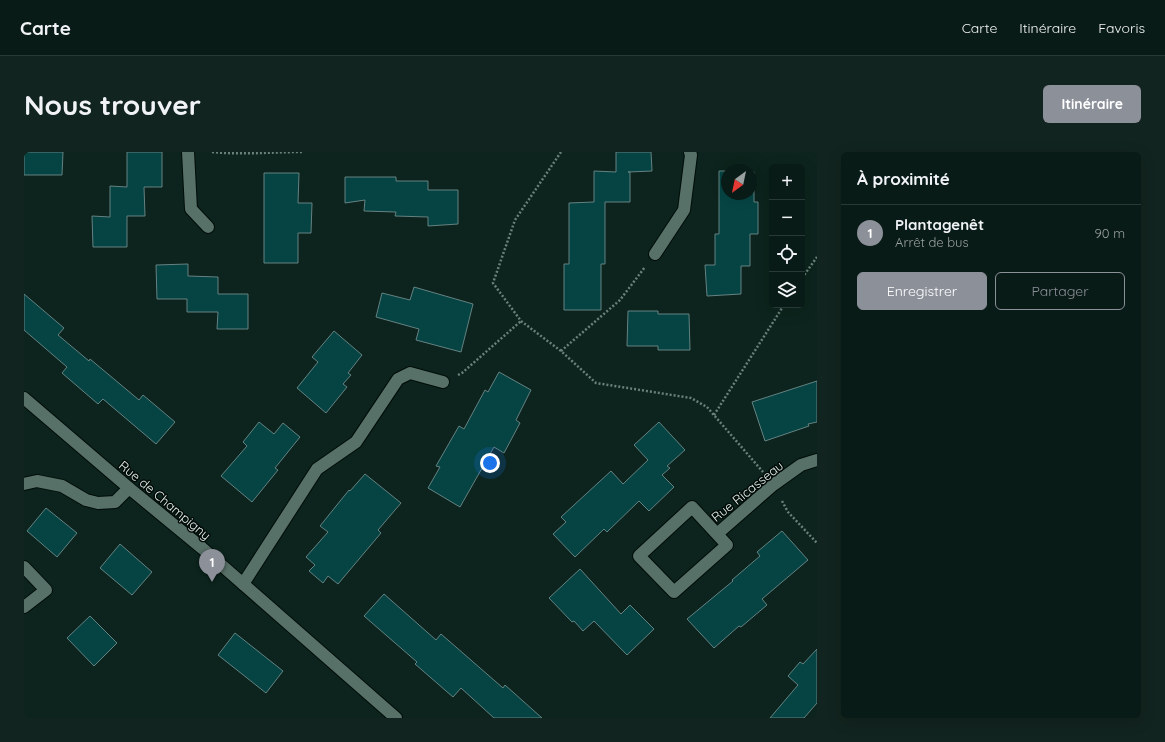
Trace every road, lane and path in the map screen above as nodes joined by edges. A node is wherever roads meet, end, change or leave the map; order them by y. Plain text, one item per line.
1 (188, 152) edge
2 (212, 152) edge
3 (303, 152) edge
4 (561, 152) edge
5 (690, 152) edge
6 (208, 227) dead end
7 (655, 254) joint
8 (817, 257) edge
9 (805, 274) edge
10 (782, 308) edge
11 (521, 321) junction
12 (561, 351) junction
13 (443, 382) joint
14 (24, 398) edge
15 (714, 415) junction
16 (817, 460) edge
17 (24, 484) edge
18 (773, 485) junction
19 (129, 488) junction
20 (717, 534) junction
21 (817, 544) edge
22 (24, 567) edge
23 (243, 584) junction
24 (24, 607) edge
25 (396, 718) edge

1 - 6 street
2 - 3 path
4 - 11 path
5 - 7 street
7 - 12 path
8 - 9 path
10 - 15 path
11 - 12 path
11 - 13 path
12 - 15 path
13 - 23 street
14 - 19 street, Rue de Champigny
15 - 18 path
16 - 18 street, Rue Ricasseau
17 - 19 street
18 - 20 street, Rue Ricasseau
18 - 21 path
19 - 23 street, Rue de Champigny
20 - 20 street, Rue Ricasseau
22 - 24 street
23 - 25 street, Rue de Champigny

